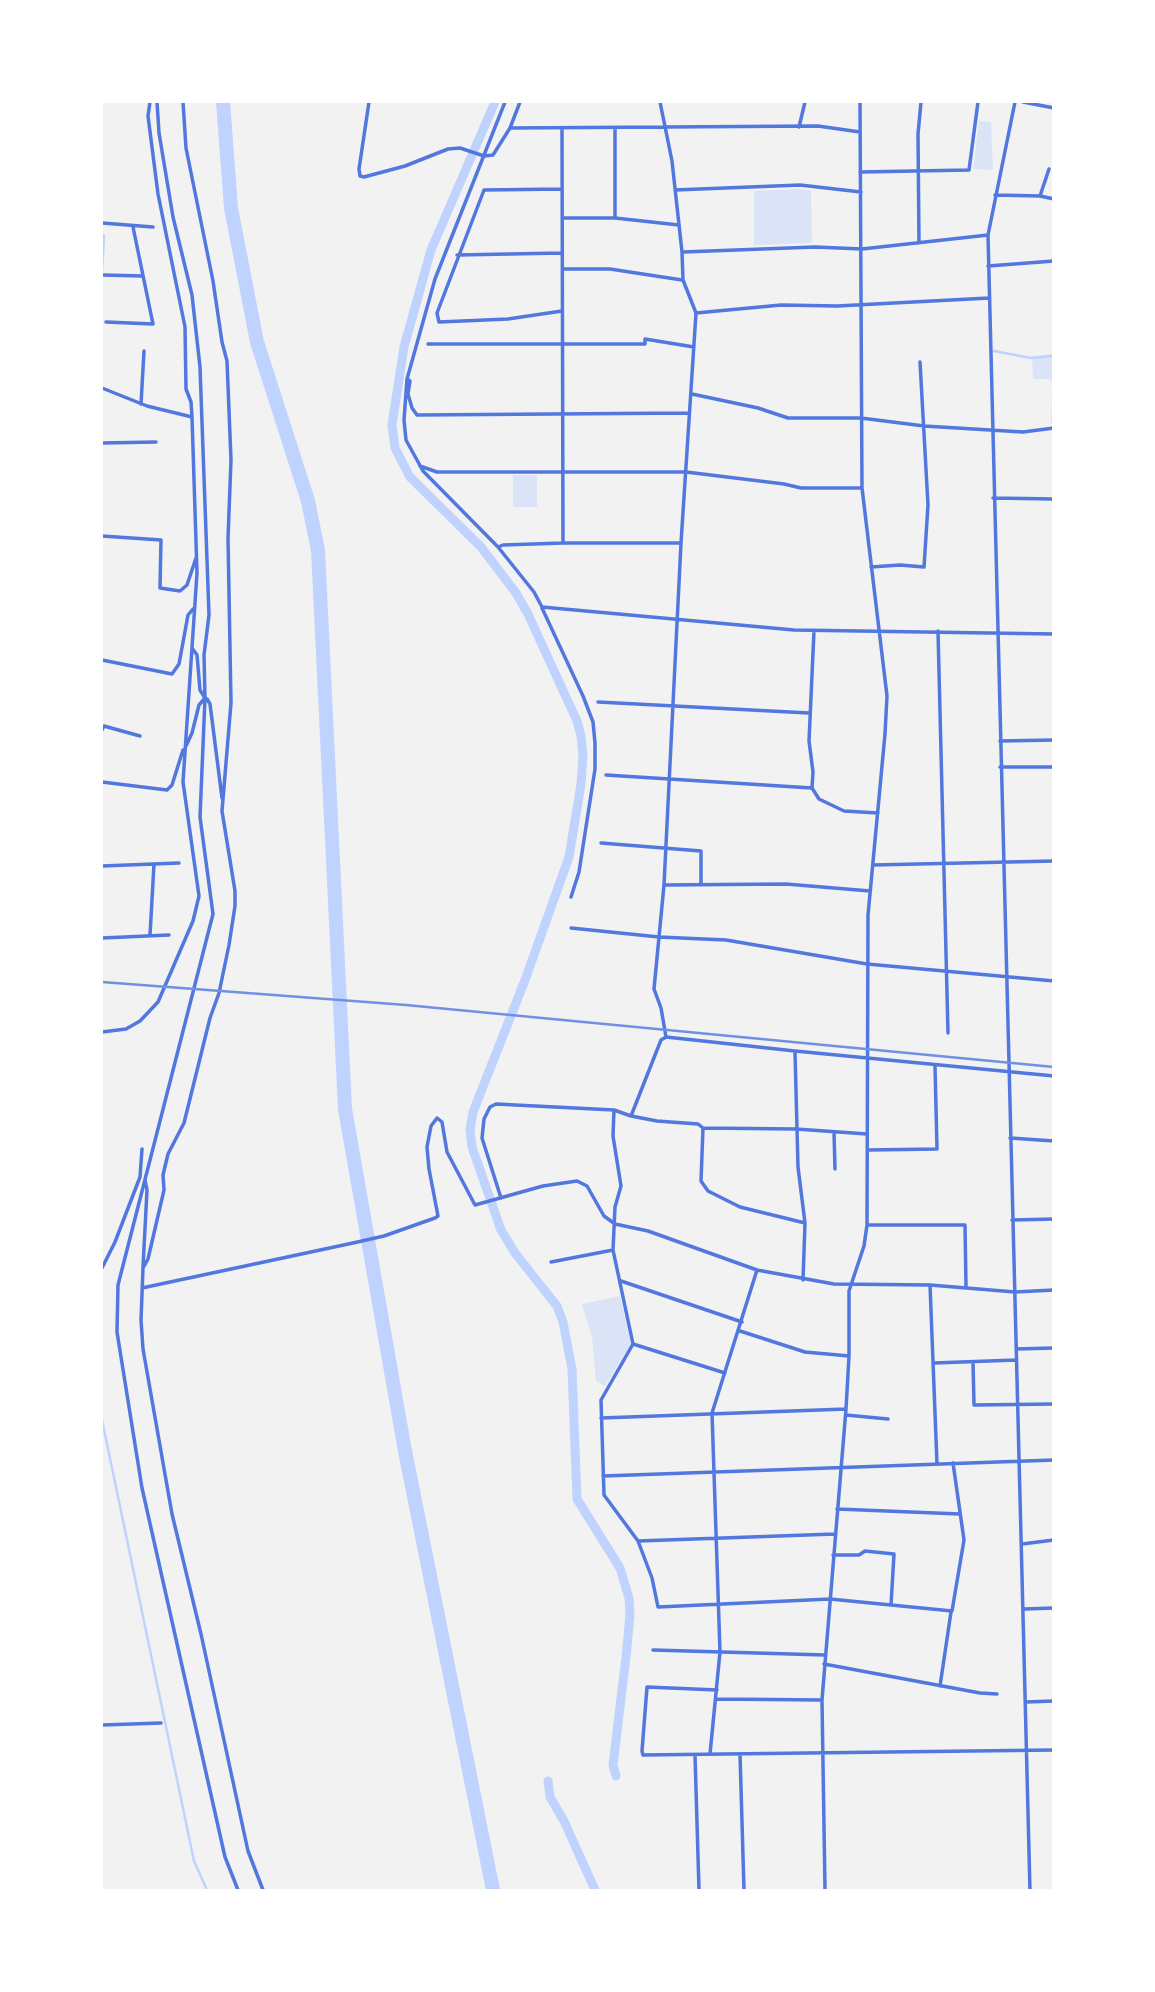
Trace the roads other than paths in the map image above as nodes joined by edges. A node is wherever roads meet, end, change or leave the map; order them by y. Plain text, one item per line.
1 (150, 102) edge
2 (157, 102) edge
3 (183, 102) edge
4 (369, 102) edge
5 (505, 102) edge
6 (520, 102) edge
7 (660, 102) edge
8 (805, 102) edge
9 (860, 102) edge
10 (921, 102) edge
11 (978, 102) edge
12 (1016, 102) edge
13 (1023, 102) edge
14 (1054, 108) edge
15 (799, 127) junction
16 (510, 128) junction
17 (562, 128) junction
18 (615, 128) junction
19 (664, 128) junction
20 (860, 132) junction
21 (484, 156) junction
22 (1049, 169) dead end
23 (918, 170) junction
24 (860, 172) junction
25 (562, 189) junction
26 (674, 190) junction
27 (861, 192) junction
28 (995, 195) junction
29 (1040, 196) junction
30 (1054, 199) edge
31 (562, 218) junction
32 (615, 218) junction
33 (102, 223) edge
34 (678, 225) junction
35 (133, 227) junction
36 (153, 227) dead end
37 (988, 235) junction
38 (919, 243) junction
39 (862, 249) junction
40 (682, 252) junction
41 (562, 253) junction
42 (457, 256) junction
43 (1054, 261) edge
44 (988, 266) junction
45 (563, 269) junction
46 (102, 275) edge
47 (143, 276) junction
48 (683, 280) junction
49 (989, 298) junction
50 (861, 304) junction
51 (562, 312) junction
52 (696, 313) junction
53 (106, 322) dead end
54 (428, 344) dead end
55 (563, 345) junction
56 (694, 347) junction
57 (144, 351) dead end
58 (920, 362) dead end
59 (407, 379) junction
60 (102, 388) edge
61 (692, 394) junction
62 (142, 404) junction
63 (689, 413) junction
64 (563, 414) junction
65 (192, 417) junction
66 (861, 418) junction
67 (924, 426) junction
68 (1054, 428) edge
69 (991, 430) junction
70 (156, 442) dead end
71 (102, 443) edge
72 (418, 464) junction
73 (686, 472) junction
74 (563, 473) junction
75 (862, 488) junction
76 (993, 498) junction
77 (1054, 499) edge
78 (102, 536) edge
79 (563, 543) junction
80 (681, 543) junction
81 (498, 547) junction
82 (196, 557) junction
83 (871, 567) junction
84 (542, 607) junction
85 (195, 608) junction
86 (677, 618) junction
87 (814, 631) junction
88 (938, 631) junction
89 (878, 632) junction
90 (996, 633) junction
91 (1054, 634) edge
92 (192, 648) junction
93 (102, 660) edge
94 (205, 698) junction
95 (598, 702) dead end
96 (672, 705) junction
97 (809, 713) junction
98 (102, 730) edge
99 (140, 736) dead end
100 (1054, 740) edge
101 (1000, 741) junction
102 (184, 750) junction
103 (1054, 767) edge
104 (1000, 768) junction
105 (606, 775) dead end
106 (668, 778) junction
107 (102, 782) edge
108 (812, 788) junction
109 (223, 803) junction
110 (878, 813) junction
111 (600, 843) dead end
112 (664, 847) junction
113 (1054, 861) edge
114 (1003, 862) junction
115 (179, 863) dead end
116 (154, 864) junction
117 (944, 864) junction
118 (873, 865) junction
119 (102, 866) edge
120 (664, 885) junction
121 (701, 886) junction
122 (870, 891) junction
123 (571, 897) dead end
124 (571, 928) dead end
125 (169, 934) dead end
126 (150, 935) junction
127 (102, 937) edge
128 (659, 937) junction
129 (867, 964) junction
130 (947, 973) junction
131 (1007, 977) junction
132 (1054, 981) edge
133 (102, 1032) edge
134 (947, 1033) dead end
135 (666, 1037) junction
136 (795, 1051) junction
137 (866, 1058) junction
138 (935, 1066) junction
139 (1008, 1071) junction
140 (1054, 1076) edge
141 (614, 1110) junction
142 (631, 1116) junction
143 (703, 1128) junction
144 (796, 1129) junction
145 (834, 1132) junction
146 (867, 1133) junction
147 (1010, 1138) junction
148 (1054, 1141) edge
149 (142, 1149) dead end
150 (867, 1150) junction
151 (835, 1169) dead end
152 (142, 1178) junction
153 (499, 1198) junction
154 (1054, 1219) edge
155 (1012, 1220) junction
156 (805, 1223) junction
157 (615, 1224) junction
158 (867, 1225) junction
159 (613, 1250) junction
160 (551, 1262) dead end
161 (102, 1268) edge
162 (143, 1268) junction
163 (757, 1270) junction
164 (620, 1280) junction
165 (803, 1280) junction
166 (851, 1284) junction
167 (930, 1284) junction
168 (966, 1286) junction
169 (142, 1288) junction
170 (1054, 1290) edge
171 (1015, 1292) junction
172 (741, 1322) junction
173 (739, 1330) junction
174 (633, 1345) junction
175 (1054, 1348) edge
176 (1016, 1349) junction
177 (849, 1356) junction
178 (1016, 1360) junction
179 (973, 1362) junction
180 (934, 1363) junction
181 (725, 1373) junction
182 (1054, 1404) edge
183 (1017, 1405) junction
184 (846, 1409) junction
185 (712, 1413) junction
186 (846, 1415) junction
187 (600, 1418) junction
188 (888, 1419) dead end
189 (1054, 1460) edge
190 (1020, 1461) junction
191 (953, 1463) junction
192 (937, 1464) junction
193 (841, 1467) junction
194 (714, 1472) junction
195 (603, 1476) junction
196 (837, 1509) junction
197 (960, 1514) junction
198 (835, 1534) junction
199 (716, 1537) junction
200 (638, 1541) junction
201 (1054, 1541) edge
202 (1022, 1544) junction
203 (833, 1555) junction
204 (830, 1600) junction
205 (719, 1604) junction
206 (891, 1605) junction
207 (1054, 1608) edge
208 (1024, 1609) junction
209 (951, 1611) junction
210 (653, 1650) dead end
211 (720, 1652) junction
212 (825, 1655) junction
213 (824, 1664) junction
214 (940, 1686) junction
215 (716, 1690) junction
216 (997, 1694) dead end
217 (716, 1699) junction
218 (822, 1700) junction
219 (1054, 1701) edge
220 (1026, 1702) junction
221 (162, 1723) dead end
222 (102, 1725) edge
223 (1054, 1750) edge
224 (1027, 1751) junction
225 (821, 1753) junction
226 (710, 1754) junction
227 (740, 1754) junction
228 (695, 1755) junction
229 (238, 1891) edge
230 (263, 1891) edge
231 (699, 1891) edge
232 (744, 1891) edge
233 (825, 1891) edge
234 (1030, 1891) edge

1 - 65 street
2 - 94 street
3 - 109 street
4 - 21 street
5 - 21 street
6 - 16 street
7 - 19 street
8 - 15 street
9 - 20 street
10 - 23 street
11 - 23 street
12 - 28 street
13 - 14 street
15 - 19 street
15 - 20 street
16 - 17 street
16 - 21 street
17 - 18 street
17 - 25 street
18 - 19 street
18 - 32 street
19 - 26 street
20 - 24 street
21 - 59 street
22 - 29 street
23 - 24 street
23 - 38 street
24 - 27 street
25 - 31 street
25 - 42 street
26 - 27 street
26 - 34 street
27 - 39 street
28 - 29 street
28 - 37 street
29 - 30 street
31 - 32 street
31 - 41 street
32 - 34 street
33 - 35 street
34 - 40 street
35 - 36 street
35 - 47 street
37 - 38 street
37 - 44 street
38 - 39 street
39 - 40 street
39 - 50 street
40 - 48 street
41 - 42 street
41 - 45 street
42 - 51 street
43 - 44 street
44 - 49 street
45 - 48 street
45 - 51 street
46 - 47 street
47 - 53 street
48 - 52 street
49 - 50 street
49 - 69 street
50 - 52 street
50 - 66 street
51 - 55 street
52 - 56 street
54 - 55 street
55 - 56 street
55 - 64 street
56 - 61 street
57 - 62 street
58 - 67 street
59 - 64 street
59 - 72 street
60 - 62 street
61 - 63 street
61 - 66 street
62 - 65 street
63 - 64 street
63 - 73 street
64 - 74 street
65 - 82 street
66 - 67 street
66 - 75 street
67 - 69 street
67 - 83 street
68 - 69 street
69 - 76 street
70 - 71 street
72 - 74 street
72 - 81 street
73 - 74 street
73 - 75 street
73 - 80 street
74 - 79 street
75 - 83 street
76 - 77 street
76 - 90 street
78 - 82 street
79 - 80 street
79 - 81 street
80 - 86 street
81 - 84 street
82 - 85 street
83 - 89 street
84 - 86 street
84 - 123 street
85 - 92 street
85 - 93 street
86 - 87 street
86 - 96 street
87 - 89 street
87 - 97 street
88 - 89 street
88 - 90 street
88 - 117 street
89 - 110 street
90 - 91 street
90 - 101 street
92 - 94 street
92 - 102 street
94 - 102 street
94 - 109 street
94 - 152 street
95 - 96 street
96 - 97 street
96 - 106 street
97 - 108 street
98 - 99 street
100 - 101 street
101 - 104 street
102 - 107 street
102 - 133 street
103 - 104 street
104 - 114 street
105 - 106 street
106 - 108 street
106 - 112 street
108 - 110 street
109 - 162 street
110 - 118 street
111 - 112 street
112 - 120 street
112 - 121 street
113 - 114 street
114 - 117 street
114 - 131 street
115 - 116 street
116 - 119 street
116 - 126 street
117 - 118 street
117 - 130 street
118 - 122 street
120 - 121 street
120 - 128 street
121 - 122 street
122 - 129 street
124 - 128 street
125 - 126 street
126 - 127 street
128 - 129 street
128 - 135 street
129 - 130 street
129 - 137 street
130 - 131 street
130 - 134 street
131 - 132 street
131 - 139 street
135 - 136 street
135 - 142 street
136 - 137 street
136 - 144 street
137 - 138 street
137 - 146 street
138 - 139 street
138 - 150 street
139 - 140 street
139 - 147 street
141 - 142 street
141 - 153 street
141 - 157 street
142 - 143 street
143 - 144 street
143 - 156 street
144 - 145 street
144 - 156 street
145 - 146 street
145 - 151 street
146 - 150 street
147 - 148 street
147 - 155 street
149 - 152 street
150 - 158 street
152 - 161 street
152 - 162 street
152 - 229 street
153 - 157 street
153 - 169 street
154 - 155 street
155 - 171 street
156 - 165 street
157 - 159 street
157 - 163 street
158 - 166 street
158 - 168 street
159 - 160 street
159 - 164 street
162 - 169 street
163 - 165 street
163 - 172 street
164 - 172 street
164 - 174 street
165 - 166 street
166 - 167 street
166 - 177 street
167 - 168 street
167 - 180 street
168 - 171 street
169 - 230 street
170 - 171 street
171 - 176 street
172 - 173 street
173 - 177 street
173 - 181 street
174 - 181 street
174 - 187 street
175 - 176 street
176 - 178 street
177 - 184 street
178 - 179 street
178 - 183 street
179 - 180 street
179 - 183 street
180 - 192 street
181 - 185 street
182 - 183 street
183 - 190 street
184 - 185 street
184 - 186 street
185 - 187 street
185 - 194 street
186 - 188 street
186 - 193 street
187 - 195 street
189 - 190 street
190 - 191 street
190 - 202 street
191 - 192 street
191 - 197 street
192 - 193 street
193 - 194 street
193 - 196 street
194 - 195 street
194 - 199 street
195 - 200 street
196 - 197 street
196 - 198 street
197 - 209 street
198 - 199 street
198 - 203 street
199 - 200 street
199 - 205 street
200 - 205 street
201 - 202 street
202 - 208 street
203 - 204 street
203 - 206 street
204 - 205 street
204 - 206 street
204 - 212 street
205 - 211 street
206 - 209 street
207 - 208 street
208 - 220 street
209 - 214 street
210 - 211 street
211 - 212 street
211 - 215 street
212 - 213 street
213 - 214 street
213 - 218 street
214 - 216 street
215 - 217 street
215 - 228 street
217 - 218 street
217 - 226 street
218 - 225 street
219 - 220 street
220 - 224 street
221 - 222 street
223 - 224 street
224 - 225 street
224 - 234 street
225 - 227 street
225 - 233 street
226 - 227 street
226 - 228 street
227 - 232 street
228 - 231 street

